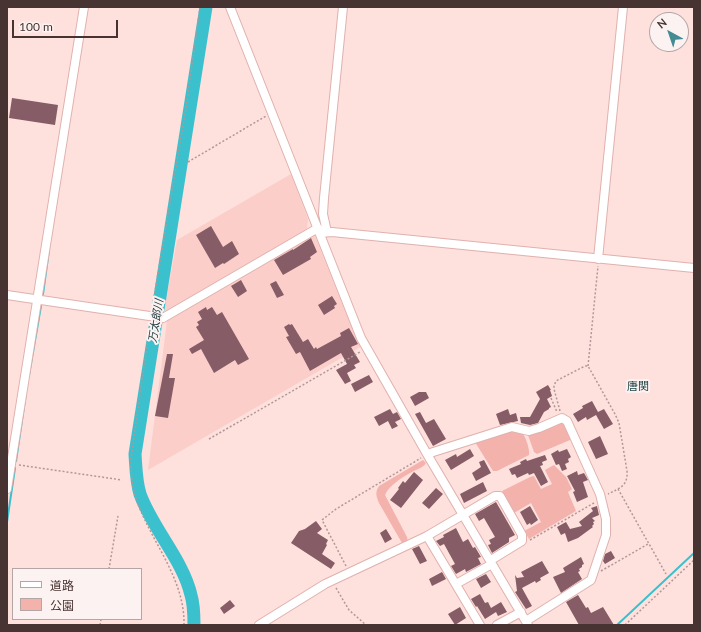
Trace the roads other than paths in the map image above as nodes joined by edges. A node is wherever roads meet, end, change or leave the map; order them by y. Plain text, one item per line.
1 (84, 7) edge
2 (230, 7) edge
3 (343, 7) edge
4 (623, 7) edge
5 (322, 231) junction
6 (598, 259) junction
7 (694, 268) edge
8 (7, 295) edge
9 (37, 299) junction
10 (427, 454) junction
11 (7, 489) edge
12 (464, 514) junction
13 (427, 536) junction
14 (492, 562) junction
15 (456, 584) junction
16 (521, 612) junction
17 (527, 623) edge
18 (259, 625) edge
19 (480, 625) edge
20 (497, 625) edge

1 - 9 street
2 - 5 street
3 - 5 street
4 - 6 street
5 - 6 street
5 - 9 street
5 - 10 street
6 - 7 street
8 - 9 street
9 - 11 street
10 - 12 street
10 - 17 street
12 - 13 street
12 - 14 street
12 - 14 street
13 - 15 street
13 - 18 street
14 - 15 street
14 - 16 street
15 - 19 street
16 - 17 street
16 - 20 street

